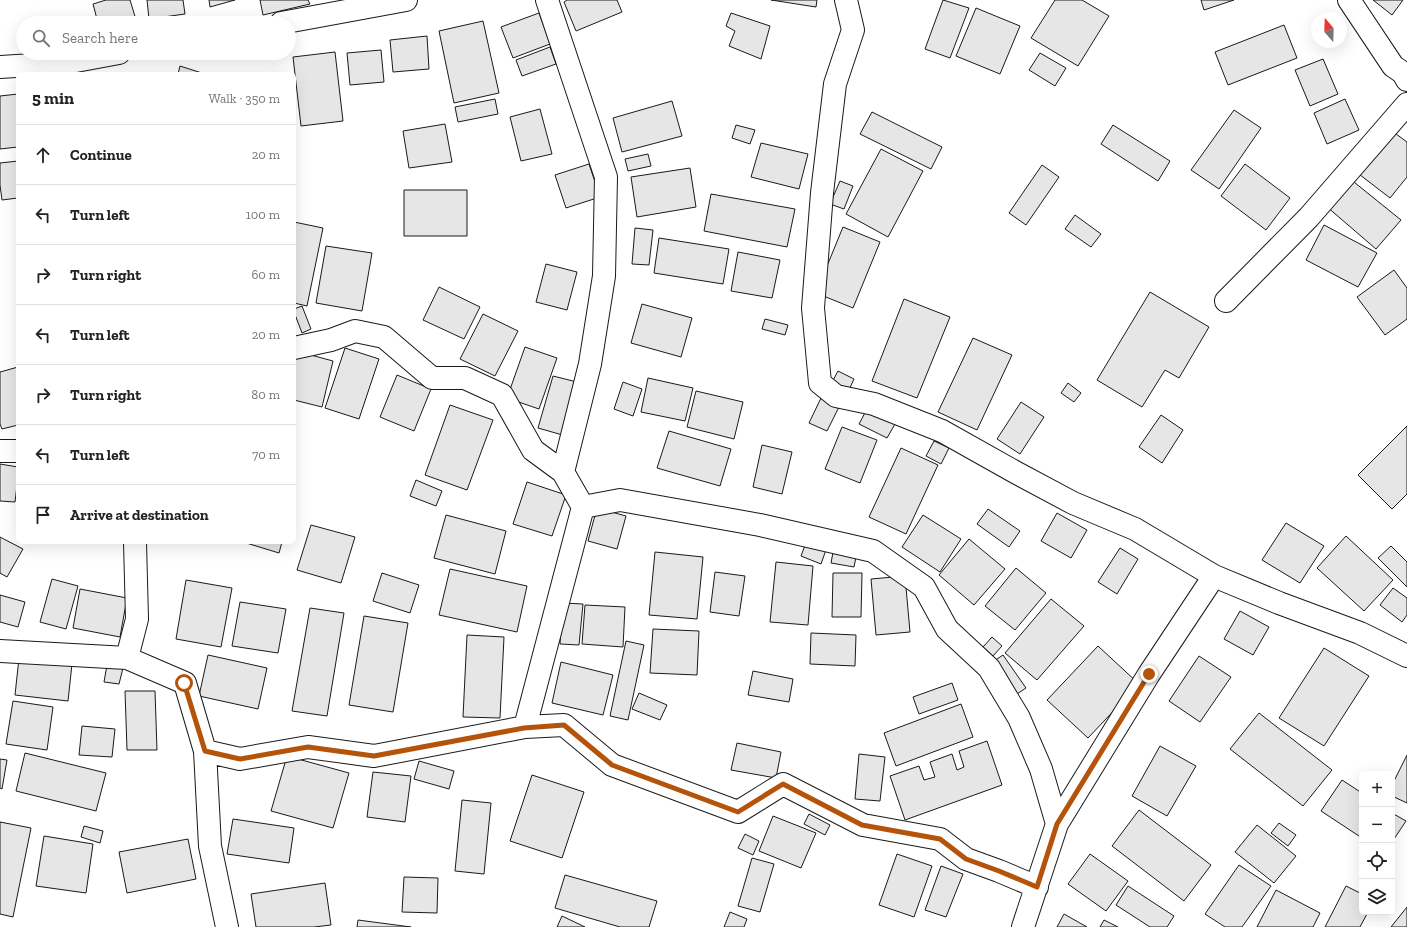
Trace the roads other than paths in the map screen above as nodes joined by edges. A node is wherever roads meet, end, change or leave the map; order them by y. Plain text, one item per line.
1 (402, 0) edge
2 (547, 0) edge
3 (846, 0) edge
4 (1349, 0) edge
5 (296, 20) edge
6 (81, 60) edge
7 (0, 67) edge
8 (1407, 80) edge
9 (1407, 104) edge
10 (1226, 301) dead end
11 (296, 348) edge
12 (0, 451) edge
13 (16, 452) edge
14 (563, 472) junction
15 (583, 507) junction
16 (135, 544) edge
17 (1214, 576) junction
18 (0, 651) edge
19 (1407, 656) edge
20 (127, 658) junction
21 (524, 728) junction
22 (205, 751) junction
23 (1057, 824) junction
24 (1037, 887) junction
25 (227, 927) edge
26 (1023, 927) edge

1 - 5 street
2 - 14 street
3 - 17 street
4 - 8 street
6 - 7 street
9 - 10 street
11 - 14 street
12 - 13 street
14 - 15 street
15 - 21 street
15 - 23 street
16 - 20 street
17 - 19 street
17 - 23 street
18 - 20 street
20 - 22 street
21 - 22 street
21 - 24 street
22 - 25 street
23 - 24 street
24 - 26 street

